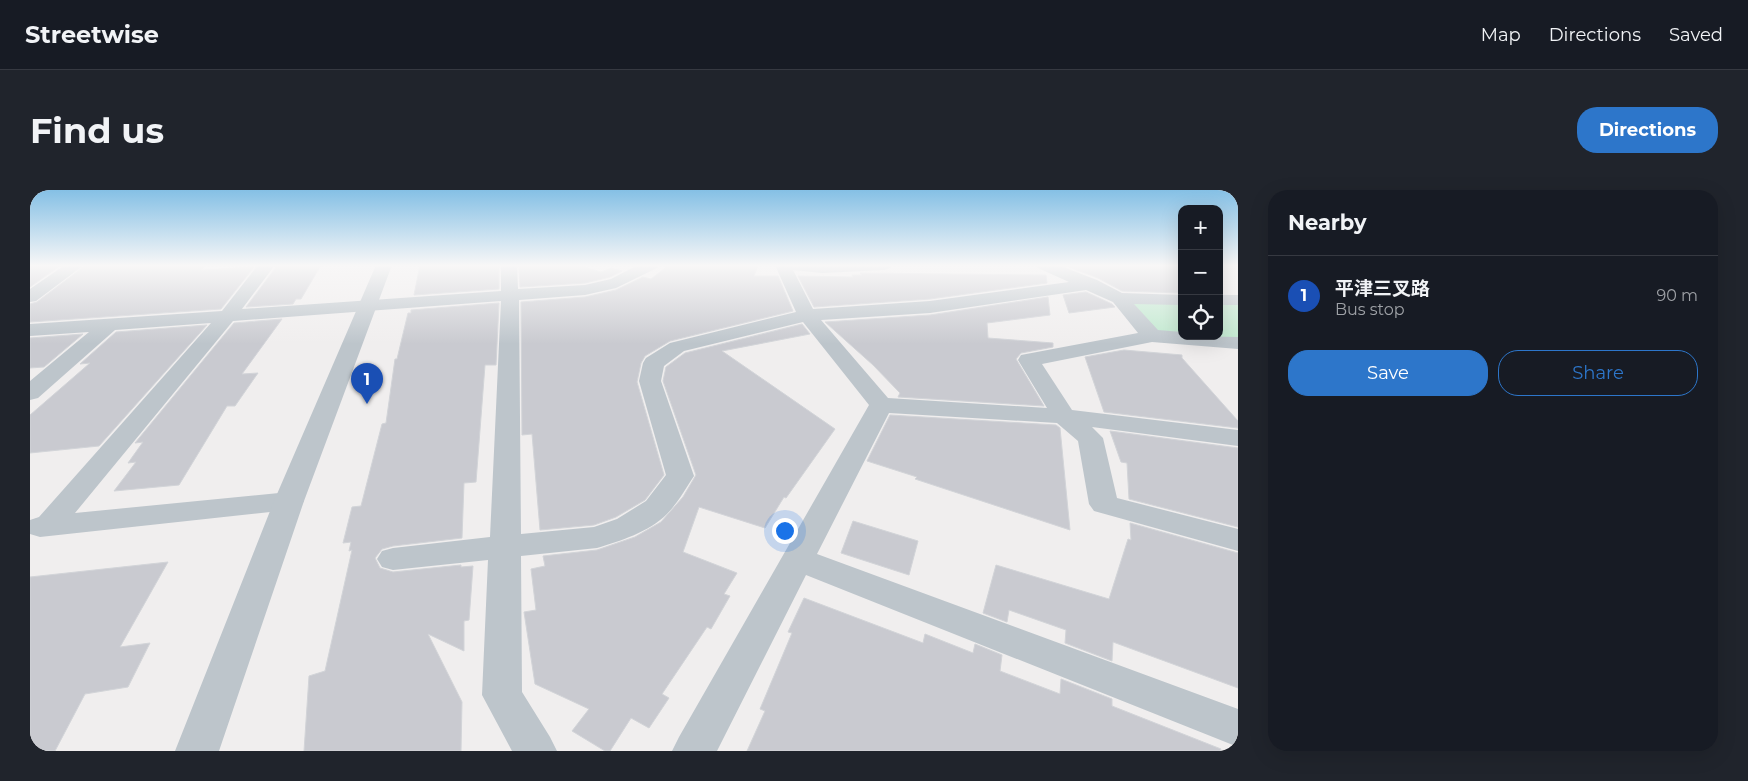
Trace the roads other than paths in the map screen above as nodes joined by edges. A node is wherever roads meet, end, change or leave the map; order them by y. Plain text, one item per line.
1 (246, 291) edge
2 (373, 291) edge
3 (510, 291) edge
4 (573, 291) edge
5 (796, 291) edge
6 (1041, 291) edge
7 (1105, 291) edge
8 (510, 297) junction
9 (1119, 298) junction
10 (1178, 300) edge
11 (1223, 300) edge
12 (1238, 300) edge
13 (367, 307) junction
14 (807, 315) junction
15 (227, 316) junction
16 (110, 324) junction
17 (30, 330) edge
18 (1152, 336) junction
19 (1238, 343) edge
20 (30, 393) edge
21 (881, 405) junction
22 (1064, 416) junction
23 (1238, 438) edge
24 (290, 501) junction
25 (39, 527) edge
26 (1238, 540) edge
27 (504, 549) junction
28 (393, 559) dead end
29 (798, 559) junction
30 (1238, 728) edge
31 (197, 751) edge
32 (534, 751) edge
33 (694, 751) edge

1 - 15 street
2 - 13 street
3 - 8 street
4 - 8 street
5 - 14 street
6 - 14 street
7 - 9 street
8 - 13 street
8 - 27 street
9 - 10 street
9 - 18 street
11 - 12 street
13 - 15 street
13 - 24 street
14 - 21 street
14 - 27 street
15 - 16 street
15 - 25 street
16 - 17 street
16 - 20 street
18 - 19 street
18 - 22 street
21 - 22 street
21 - 29 street
22 - 23 street
22 - 26 street
24 - 25 street
24 - 31 street
27 - 28 street
27 - 32 street
29 - 30 street
29 - 33 street

